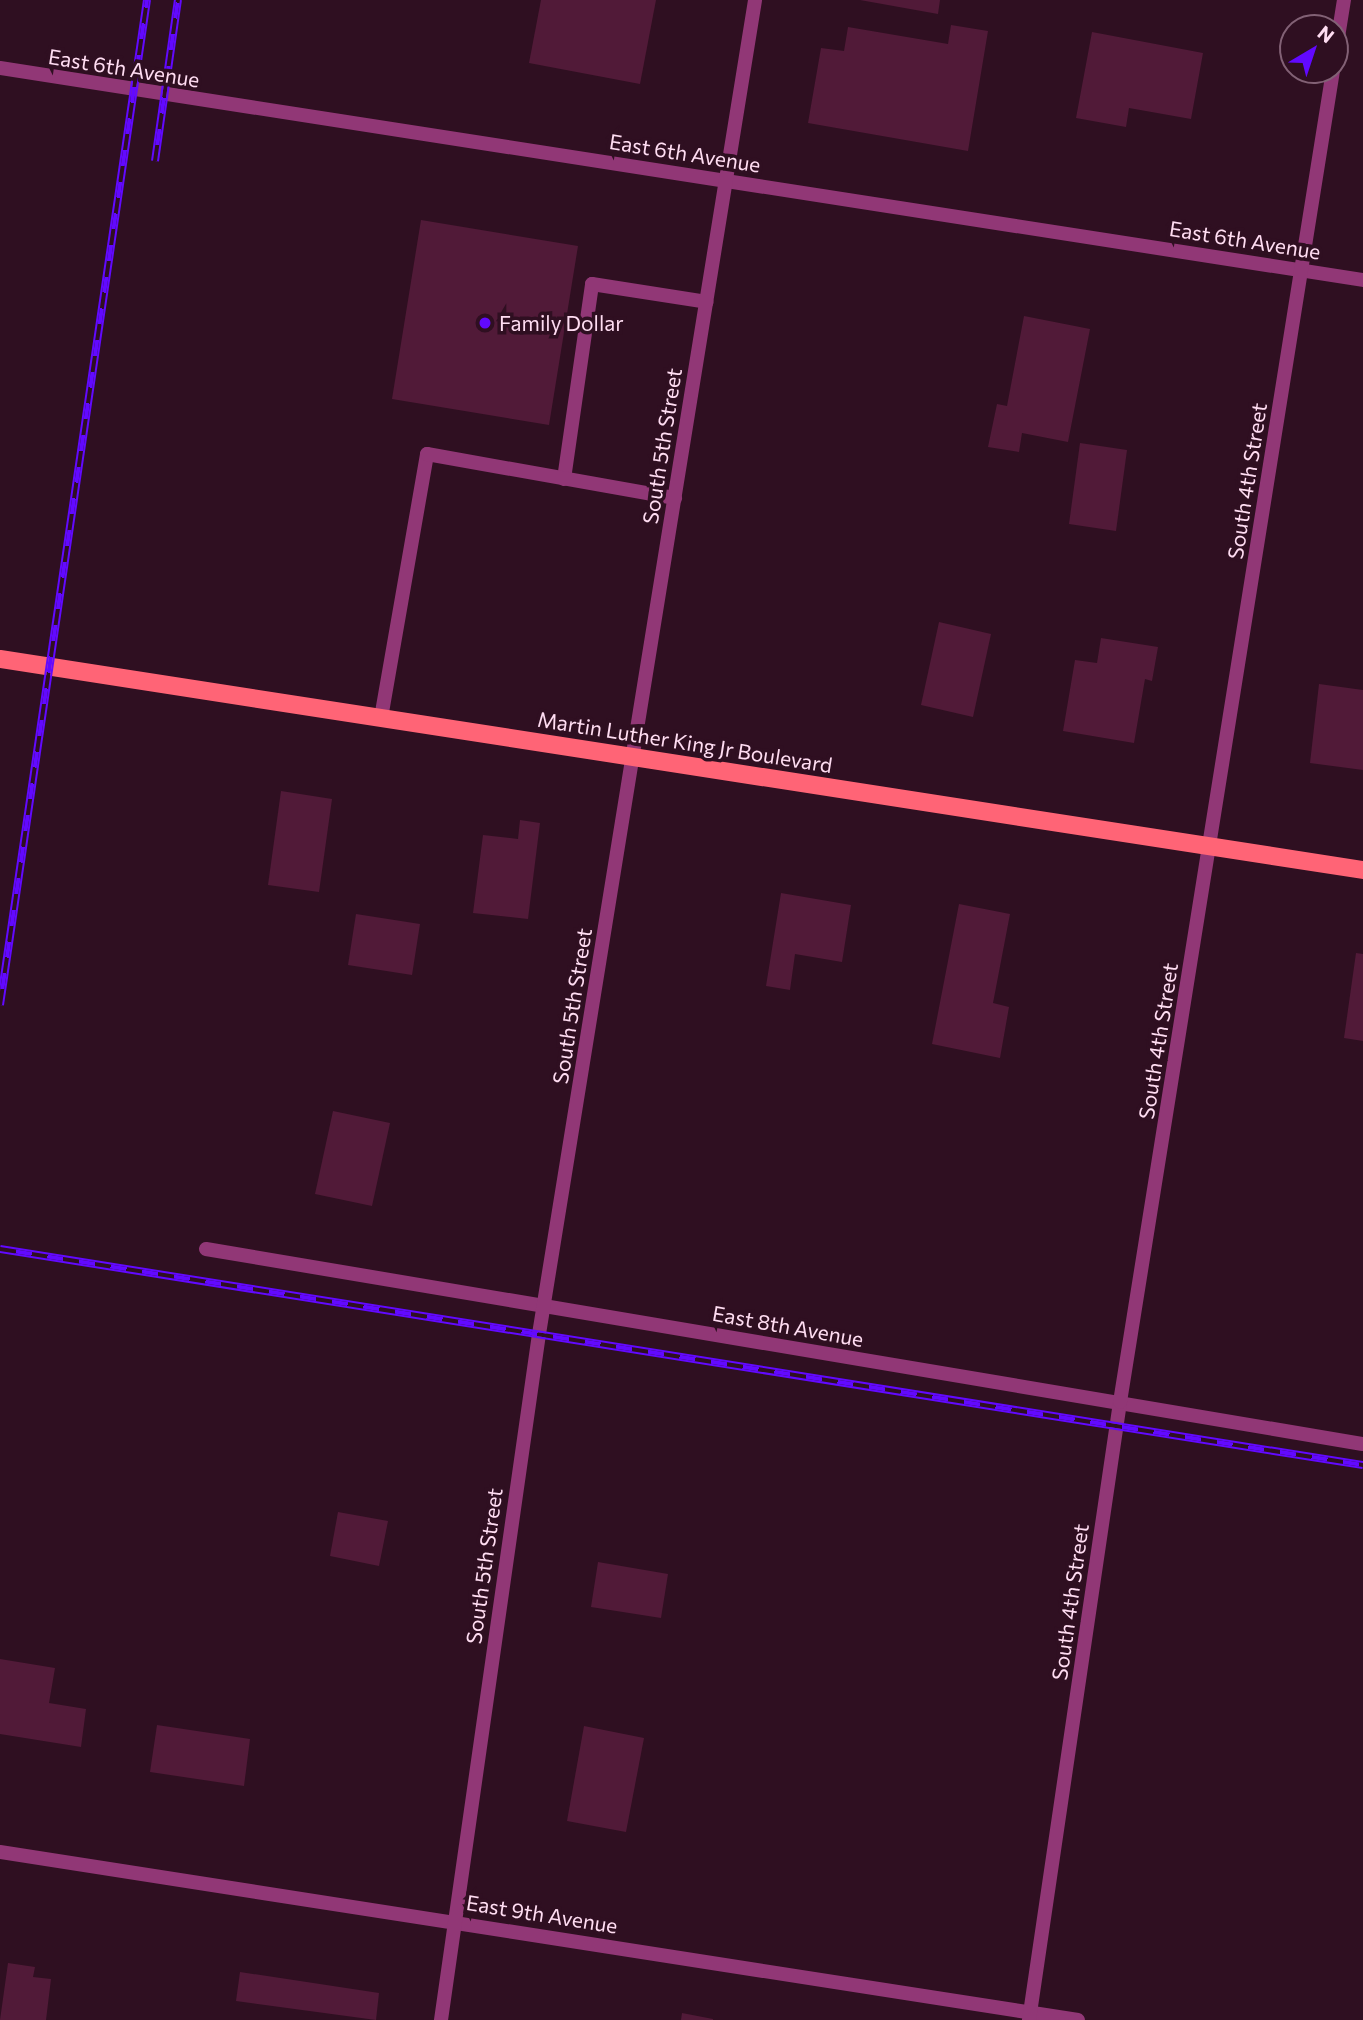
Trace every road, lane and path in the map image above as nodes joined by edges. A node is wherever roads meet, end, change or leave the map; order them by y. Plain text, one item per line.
1 (755, 0) edge
2 (0, 68) edge
3 (1331, 84) edge
4 (727, 181) junction
5 (1301, 270) junction
6 (1363, 280) edge
7 (707, 302) junction
8 (564, 479) junction
9 (675, 498) junction
10 (0, 659) edge
11 (381, 718) junction
12 (632, 758) junction
13 (1211, 846) junction
14 (1363, 870) edge
15 (206, 1249) dead end
16 (546, 1306) junction
17 (1120, 1402) junction
18 (1363, 1444) edge
19 (0, 1852) edge
20 (454, 1922) junction
21 (1030, 2016) edge
22 (441, 2020) edge
23 (1078, 2020) edge

1 - 4 street, South 5th Street
2 - 4 street, East 6th Avenue
3 - 5 street, South 4th Street
4 - 5 street, East 6th Avenue
4 - 7 street, South 5th Street
5 - 6 street, East 6th Avenue
5 - 13 street, South 4th Street
7 - 8 street
7 - 9 street, South 5th Street
8 - 9 street
8 - 11 street
9 - 12 street, South 5th Street
10 - 11 main road, Martin Luther King Jr Boulevard
11 - 12 main road, Martin Luther King Jr Boulevard
12 - 13 main road, Martin Luther King Jr Boulevard
12 - 16 street, South 5th Street
13 - 14 main road, Martin Luther King Jr Boulevard
13 - 17 street, South 4th Street
15 - 16 street, East 8th Avenue
16 - 17 street, East 8th Avenue
16 - 20 street, South 5th Street
17 - 18 street, East 8th Avenue
17 - 21 street, South 4th Street
19 - 20 street, East 9th Avenue
20 - 21 street, East 9th Avenue
20 - 22 street, South 5th Street
21 - 23 street, East 9th Avenue

